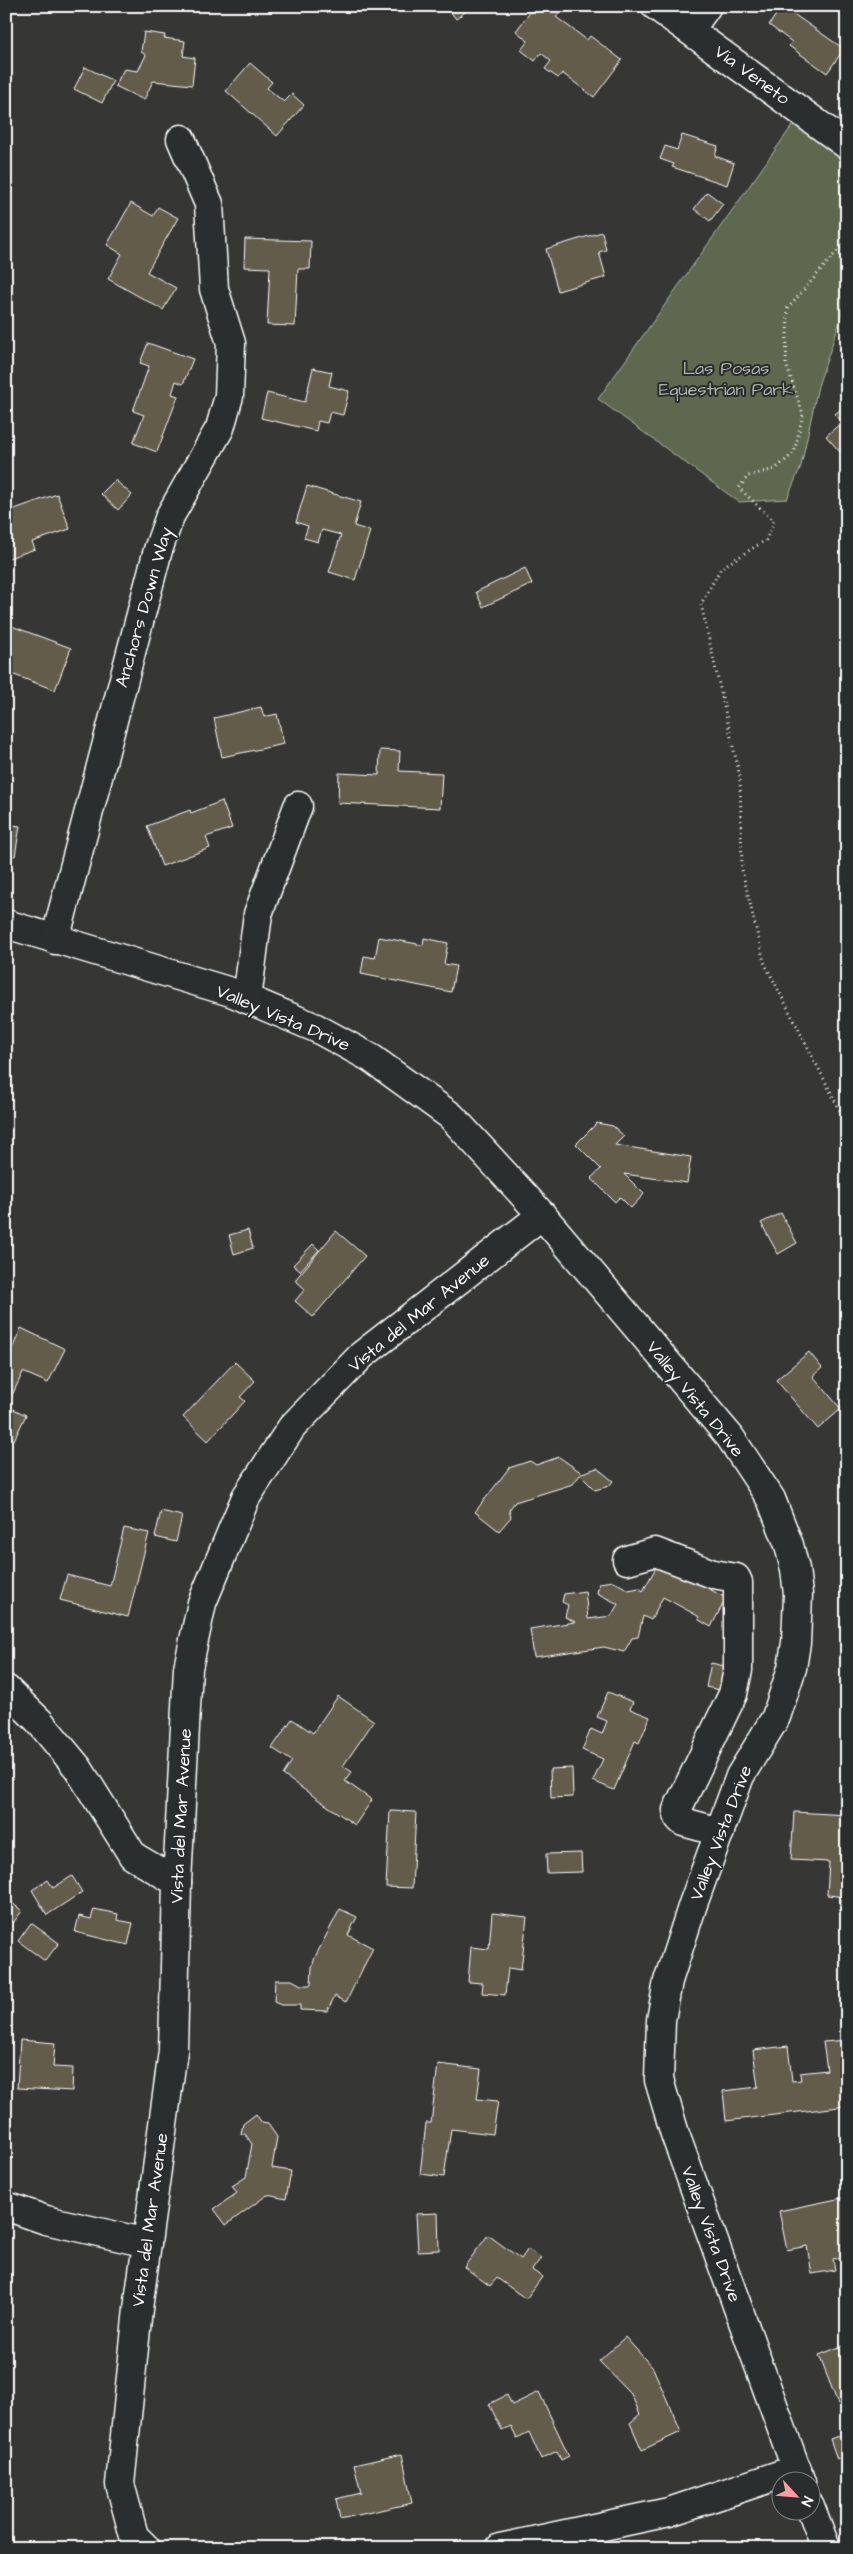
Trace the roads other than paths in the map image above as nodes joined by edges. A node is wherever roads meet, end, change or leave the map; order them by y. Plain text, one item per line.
1 (656, 6) edge
2 (707, 6) edge
3 (690, 30) junction
4 (182, 139) dead end
5 (847, 145) edge
6 (298, 806) dead end
7 (6, 924) edge
8 (55, 940) junction
9 (247, 999) junction
10 (542, 1215) junction
11 (627, 1560) dead end
12 (6, 1689) edge
13 (720, 1832) junction
14 (177, 1882) junction
15 (6, 2206) edge
16 (147, 2243) junction
17 (798, 2472) edge
18 (770, 2483) edge
19 (816, 2522) edge
20 (146, 2548) edge
21 (500, 2548) edge
22 (826, 2548) edge

1 - 3 street, Via Veneto
2 - 3 street
3 - 5 street, Via Veneto
4 - 8 street, Anchors Down Way
6 - 9 street
7 - 8 street, Valley Vista Drive
8 - 9 street, Valley Vista Drive
9 - 10 street, Valley Vista Drive
10 - 13 street, Valley Vista Drive
10 - 14 street, Vista del Mar Avenue
11 - 13 street
12 - 14 street
13 - 17 street, Valley Vista Drive
14 - 16 street, Vista del Mar Avenue
15 - 16 street
16 - 20 street, Vista del Mar Avenue
18 - 21 street
19 - 22 street

